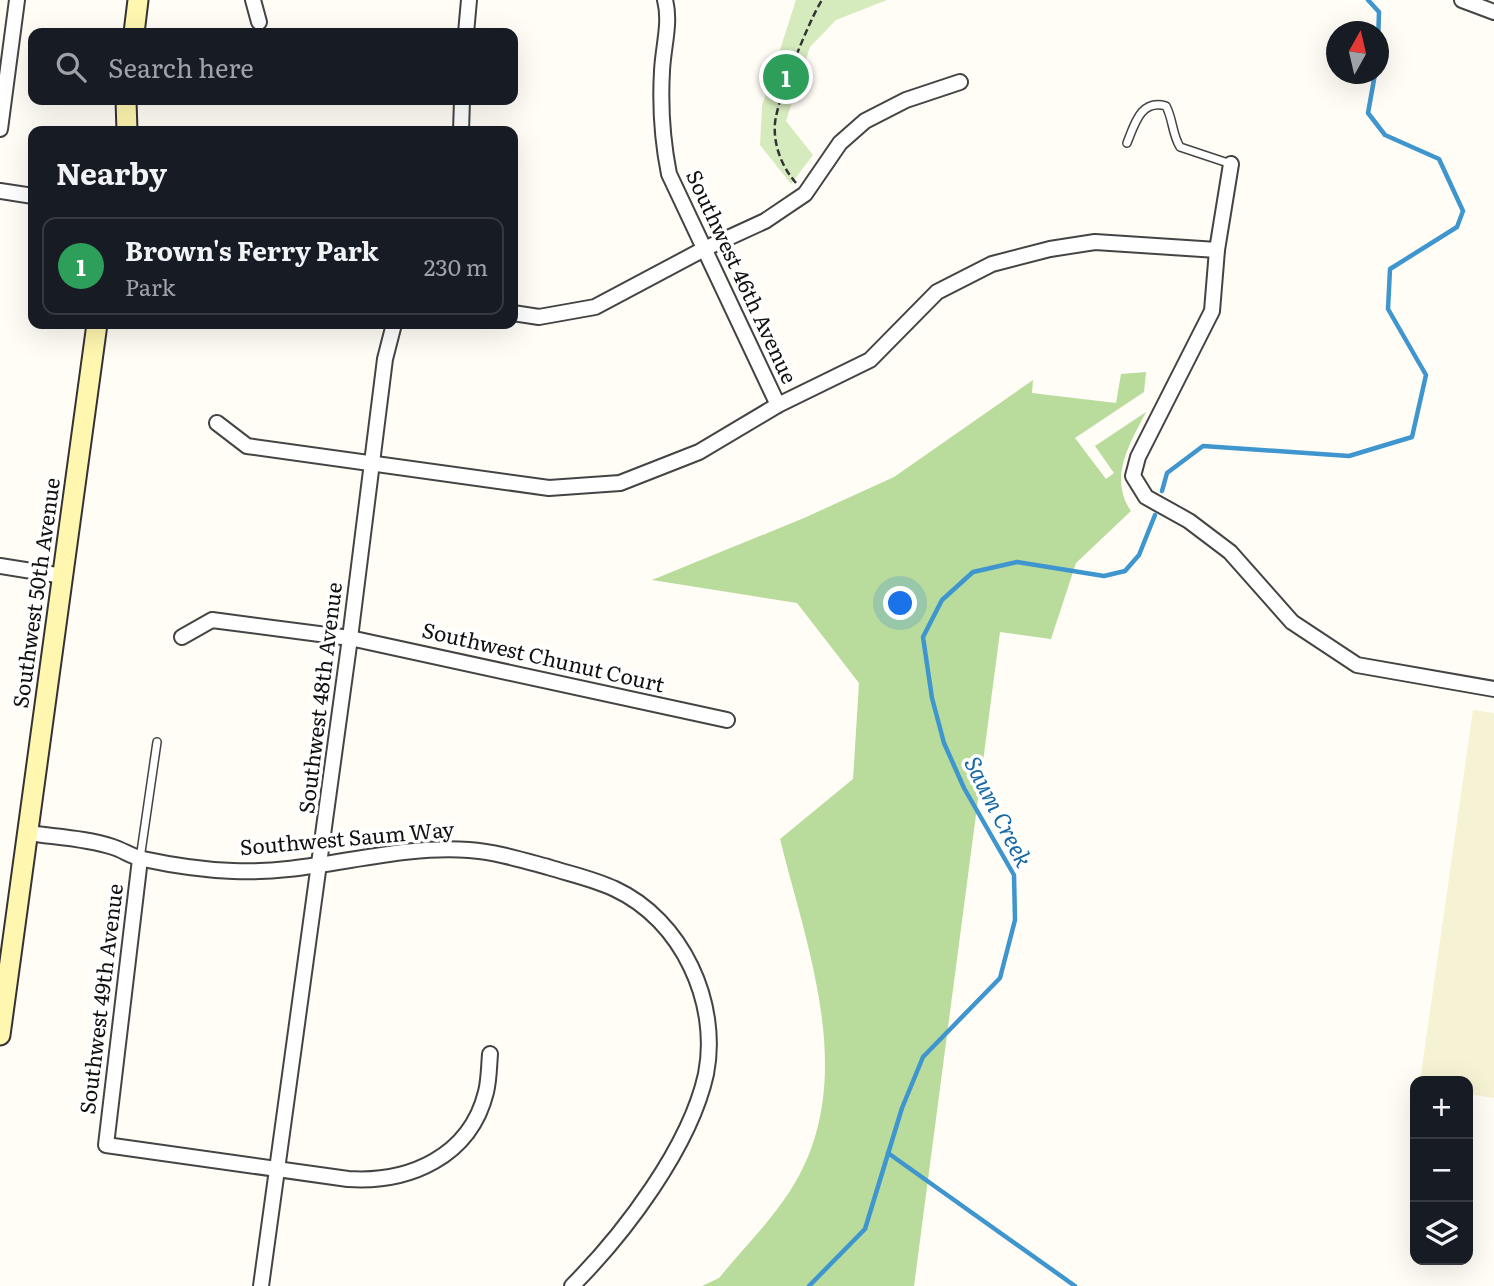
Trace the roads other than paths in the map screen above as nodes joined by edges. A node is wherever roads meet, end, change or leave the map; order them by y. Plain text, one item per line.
1 (138, 0) edge
2 (253, 0) edge
3 (469, 0) edge
4 (665, 0) edge
5 (1462, 0) edge
6 (0, 3) edge
7 (17, 3) edge
8 (1494, 12) edge
9 (258, 22) dead end
10 (135, 28) edge
11 (466, 28) edge
12 (960, 82) dead end
13 (125, 105) edge
14 (125, 105) edge
15 (462, 105) edge
16 (117, 126) edge
17 (127, 126) edge
18 (461, 126) edge
19 (0, 130) edge
20 (1127, 143) dead end
21 (1231, 164) joint
22 (0, 191) edge
23 (28, 195) edge
24 (704, 249) junction
25 (1217, 250) junction
26 (518, 314) edge
27 (96, 329) edge
28 (393, 329) edge
29 (778, 405) junction
30 (216, 423) dead end
31 (371, 463) junction
32 (0, 566) edge
33 (63, 576) junction
34 (182, 637) dead end
35 (350, 638) junction
36 (1494, 689) edge
37 (727, 720) dead end
38 (156, 742) dead end
39 (27, 833) junction
40 (140, 859) junction
41 (320, 865) junction
42 (0, 1035) edge
43 (490, 1054) dead end
44 (277, 1170) junction
45 (261, 1286) edge
46 (572, 1286) edge

1 - 10 street
2 - 9 street
3 - 11 street
4 - 24 street, Southwest 46th Avenue
5 - 8 street
6 - 7 street
7 - 19 street
12 - 24 street
13 - 16 street
14 - 17 street
15 - 18 street
20 - 21 lane
21 - 25 street
22 - 23 street
24 - 26 street
24 - 29 street, Southwest 46th Avenue
25 - 29 street
25 - 36 street
27 - 33 street, Southwest 50th Avenue
28 - 31 street, Southwest 48th Avenue
29 - 31 street
30 - 31 street
31 - 35 street, Southwest 48th Avenue
32 - 33 street
33 - 39 street, Southwest 50th Avenue
34 - 35 street, Southwest Chunut Court
35 - 37 street, Southwest Chunut Court
35 - 41 street, Southwest 48th Avenue
38 - 40 lane
39 - 40 street, Southwest Saum Way
39 - 42 street, Southwest 50th Avenue
40 - 41 street, Southwest Saum Way
40 - 44 street, Southwest 49th Avenue
41 - 44 street, Southwest 48th Avenue
41 - 46 street, Southwest Saum Way
43 - 44 street
44 - 45 street, Southwest 48th Avenue

